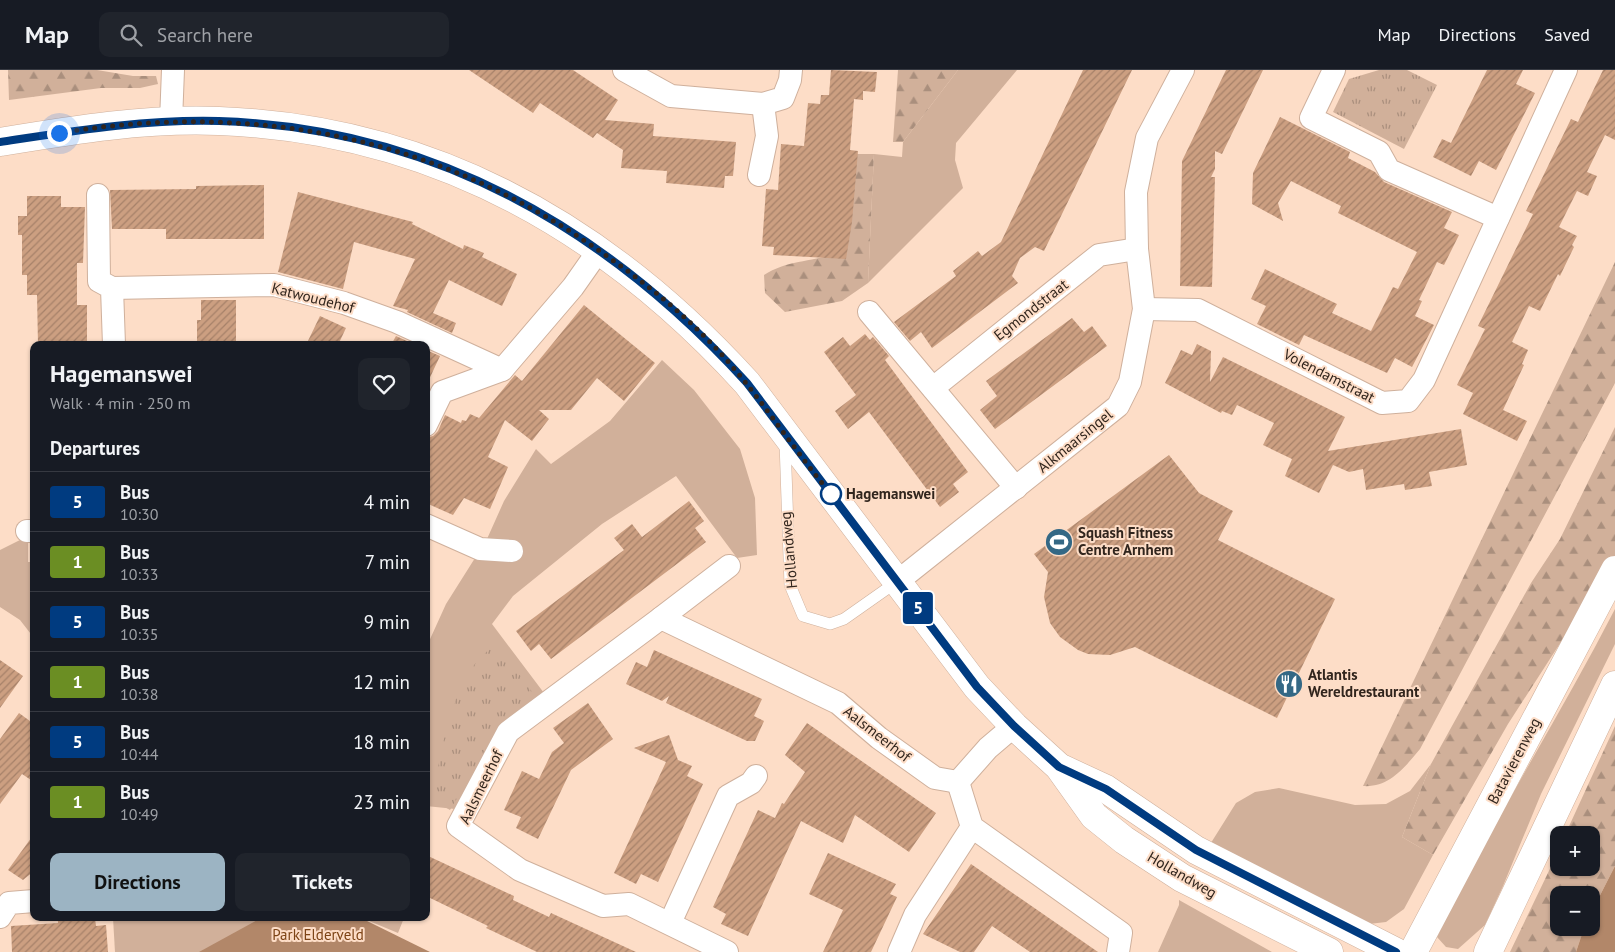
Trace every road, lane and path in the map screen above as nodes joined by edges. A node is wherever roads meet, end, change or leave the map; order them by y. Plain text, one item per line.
1 (172, 70) edge
2 (624, 70) edge
3 (791, 70) edge
4 (1183, 70) edge
5 (1334, 70) edge
6 (1566, 70) edge
7 (763, 104) junction
8 (171, 121) junction
9 (0, 142) edge
10 (759, 175) dead end
11 (98, 195) dead end
12 (1498, 218) junction
13 (1137, 249) junction
14 (599, 250) junction
15 (112, 288) junction
16 (1144, 309) junction
17 (869, 312) dead end
18 (114, 341) edge
19 (502, 370) junction
20 (932, 388) junction
21 (430, 417) edge
22 (785, 432) junction
23 (1016, 488) junction
24 (430, 527) edge
25 (512, 551) dead end
26 (729, 566) dead end
27 (1615, 570) edge
28 (898, 581) junction
29 (661, 618) junction
30 (1615, 684) edge
31 (1014, 726) junction
32 (1059, 767) junction
33 (756, 776) dead end
34 (958, 782) junction
35 (972, 827) junction
36 (30, 901) edge
37 (0, 917) edge
38 (670, 923) junction
39 (728, 952) edge
40 (899, 952) edge
41 (1118, 952) edge
42 (1329, 952) edge
43 (1396, 952) edge
44 (1412, 952) edge
45 (1488, 952) edge

1 - 8 street
2 - 7 street
3 - 7 street
4 - 13 street, Alkmaarsingel
5 - 12 street
6 - 12 street, Volendamstraat
7 - 10 street
8 - 9 street, Hollandweg
8 - 14 street, Hollandweg
11 - 15 street
12 - 16 street, Volendamstraat
13 - 16 street, Alkmaarsingel
13 - 20 street, Egmondstraat
14 - 19 street
14 - 22 street, Hollandweg
15 - 18 street
15 - 19 street, Katwoudehof
16 - 23 street, Alkmaarsingel
17 - 20 street
19 - 21 street
20 - 23 street
22 - 28 street, Hollandweg
22 - 28 lane, Hollandweg
23 - 28 street, Alkmaarsingel
24 - 25 street
26 - 29 street, Aalsmeerhof
27 - 44 street, Batavierenweg
28 - 31 street, Hollandweg
29 - 34 street, Aalsmeerhof
29 - 38 street, Aalsmeerhof
30 - 45 street
31 - 32 street, Hollandweg
31 - 34 street
32 - 42 street, Hollandweg
32 - 43 street, Hollandweg
33 - 38 street
34 - 35 street
35 - 40 street
35 - 41 street
36 - 37 street
38 - 39 street, Aalsmeerhof

